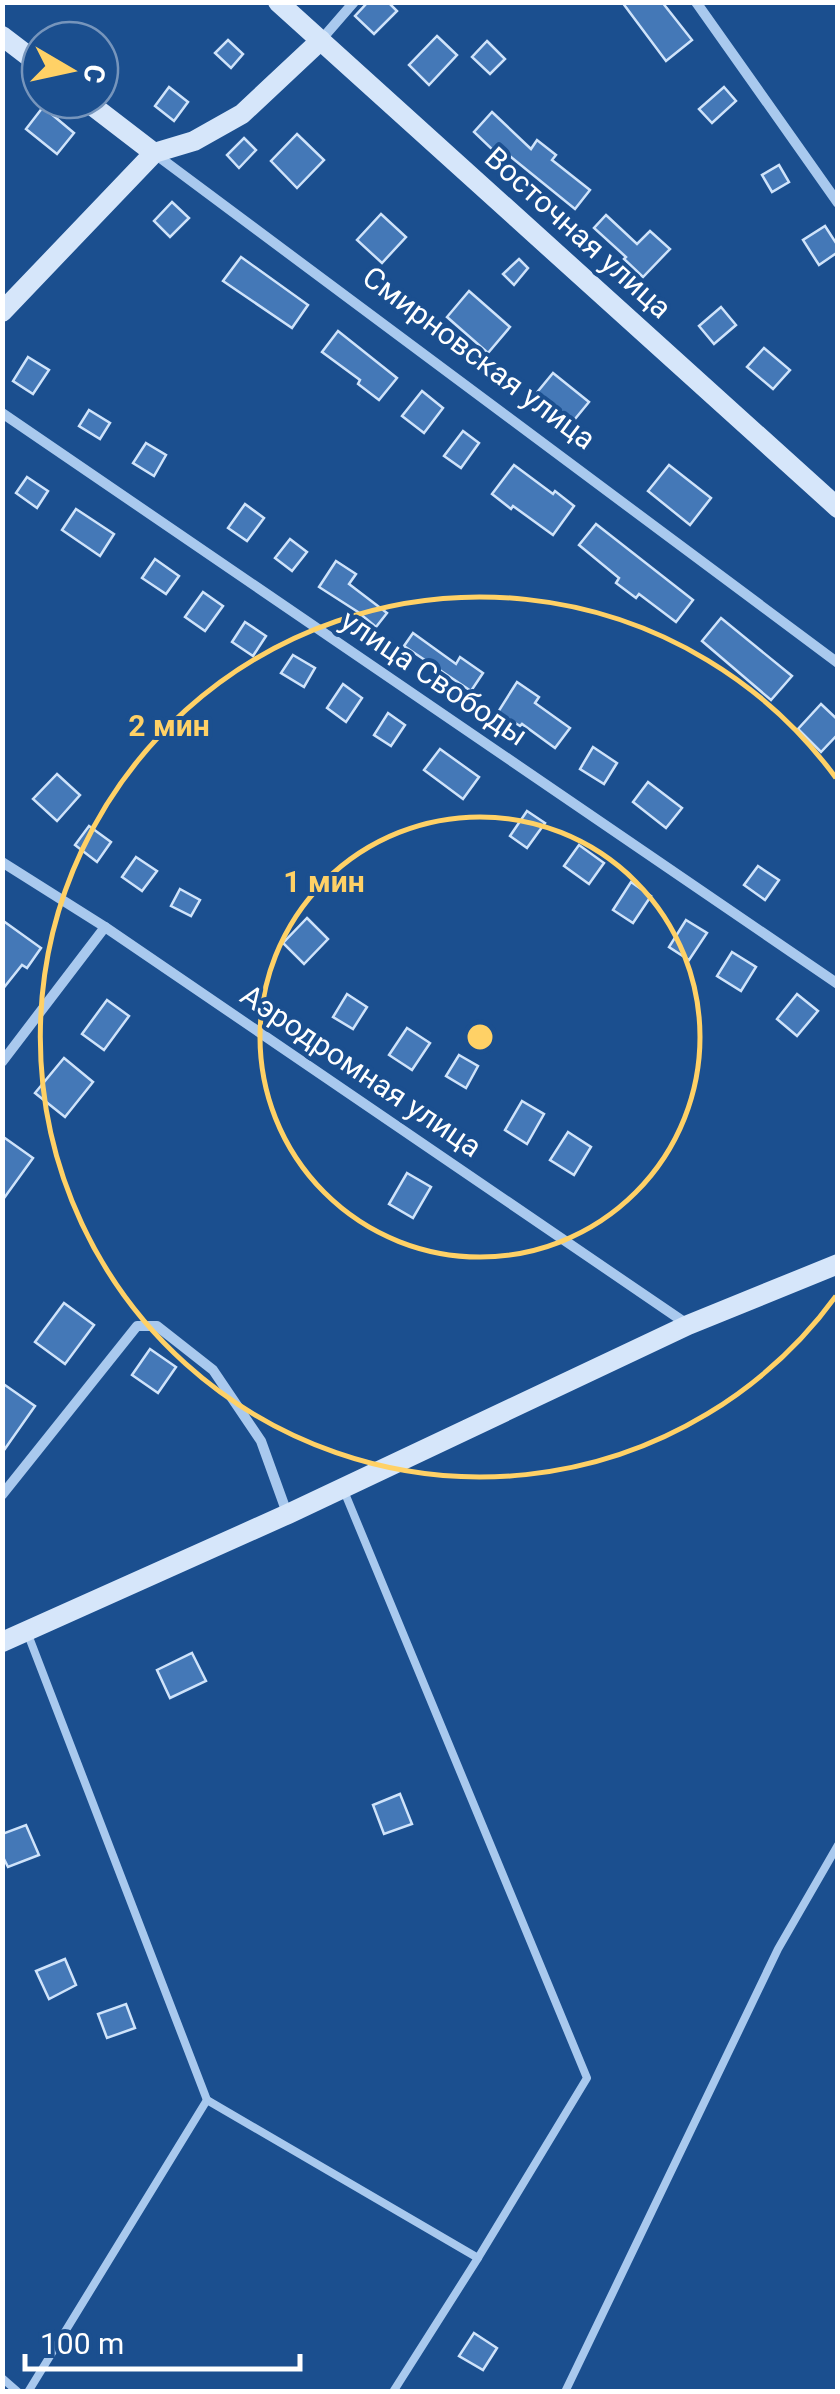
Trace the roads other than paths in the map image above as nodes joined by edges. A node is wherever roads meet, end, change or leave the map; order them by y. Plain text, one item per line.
1 (278, 2) edge
2 (354, 2) edge
3 (696, 2) edge
4 (320, 40) junction
5 (112, 120) edge
6 (154, 153) junction
7 (838, 203) edge
8 (2, 312) edge
9 (2, 413) edge
10 (838, 508) edge
11 (838, 663) edge
12 (2, 862) edge
13 (105, 927) junction
14 (838, 984) edge
15 (2, 1062) edge
16 (838, 1264) edge
17 (688, 1325) junction
18 (342, 1488) junction
19 (2, 1495) edge
20 (288, 1514) junction
21 (27, 1632) junction
22 (2, 1642) edge
23 (838, 1845) edge
24 (207, 2100) junction
25 (478, 2258) junction
26 (2, 2378) edge
27 (18, 2392) edge
28 (28, 2392) edge
29 (393, 2392) edge
30 (565, 2392) edge

1 - 4 street, Восточная улица
2 - 4 street
3 - 7 street
4 - 6 street
4 - 10 street, Восточная улица
5 - 6 street, Смирновская улица
6 - 8 street
6 - 11 street, Смирновская улица
9 - 14 street, улица Свободы
12 - 13 street, Аэродромная улица
13 - 15 street
13 - 17 street, Аэродромная улица
16 - 17 street
17 - 18 street
18 - 20 street
18 - 25 lane
19 - 20 street
20 - 21 street
21 - 22 street
21 - 24 lane
23 - 30 lane
24 - 25 lane
24 - 28 lane
25 - 29 lane
26 - 27 lane

